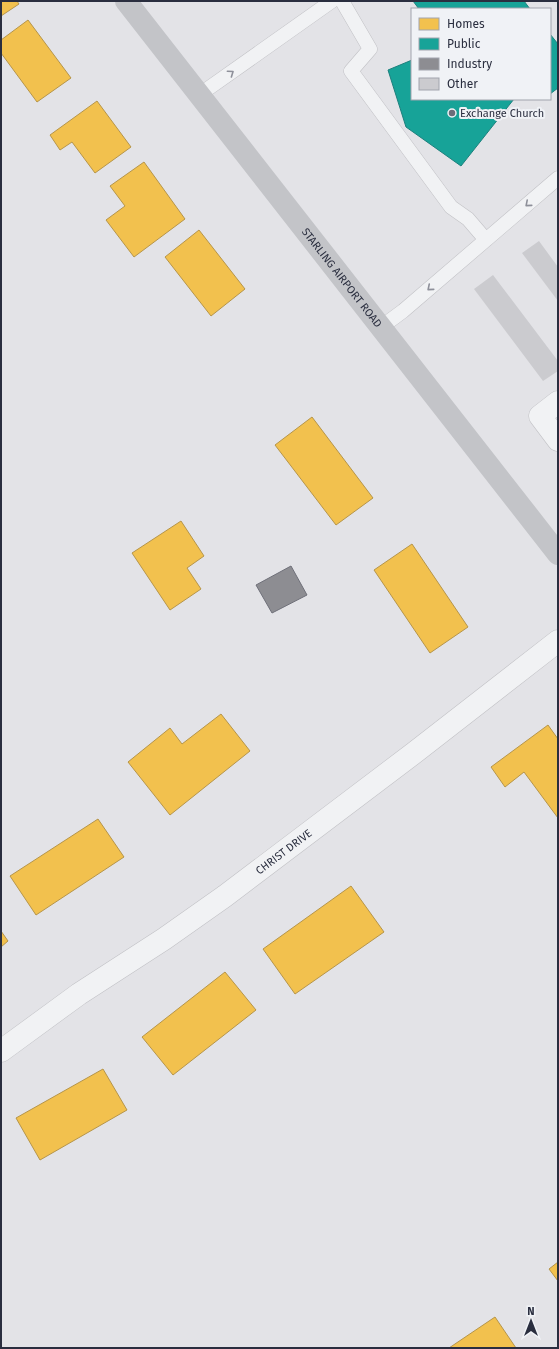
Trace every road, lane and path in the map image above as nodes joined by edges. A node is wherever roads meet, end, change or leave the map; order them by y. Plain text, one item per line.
1 (126, 1) edge
2 (332, 1) edge
3 (342, 1) edge
4 (199, 95) junction
5 (558, 178) edge
6 (486, 240) junction
7 (380, 328) junction
8 (558, 402) edge
9 (558, 440) edge
10 (558, 554) edge
11 (558, 641) edge
12 (1, 1051) edge

1 - 4 street, STARLING AIRPORT ROAD
4 -> 2 lane
3 - 6 lane
4 - 7 street, STARLING AIRPORT ROAD
5 -> 6 lane
6 -> 7 lane
7 - 10 street, STARLING AIRPORT ROAD
8 - 9 street
11 - 12 street, CHRIST DRIVE

